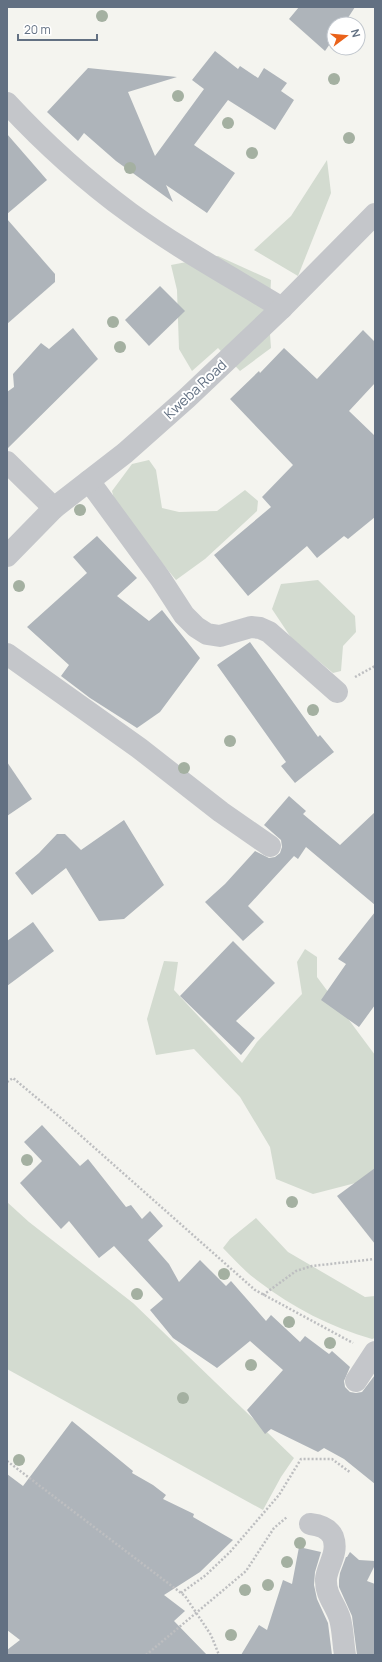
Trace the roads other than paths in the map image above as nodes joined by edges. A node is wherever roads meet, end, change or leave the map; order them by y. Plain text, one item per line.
1 (7, 103) edge
2 (375, 214) edge
3 (282, 308) junction
4 (7, 462) edge
5 (89, 481) junction
6 (54, 508) junction
7 (7, 556) edge
8 (7, 654) edge
9 (337, 692) dead end
10 (270, 846) dead end
11 (374, 1352) edge
12 (356, 1381) dead end
13 (310, 1524) road end
14 (345, 1655) edge

1 - 3 street
2 - 3 street, Kweba Road
3 - 5 street, Kweba Road
4 - 6 street
5 - 6 street, Kweba Road
5 - 9 street
6 - 7 street, Kweba Road
8 - 10 street
11 - 12 street
13 - 14 street

